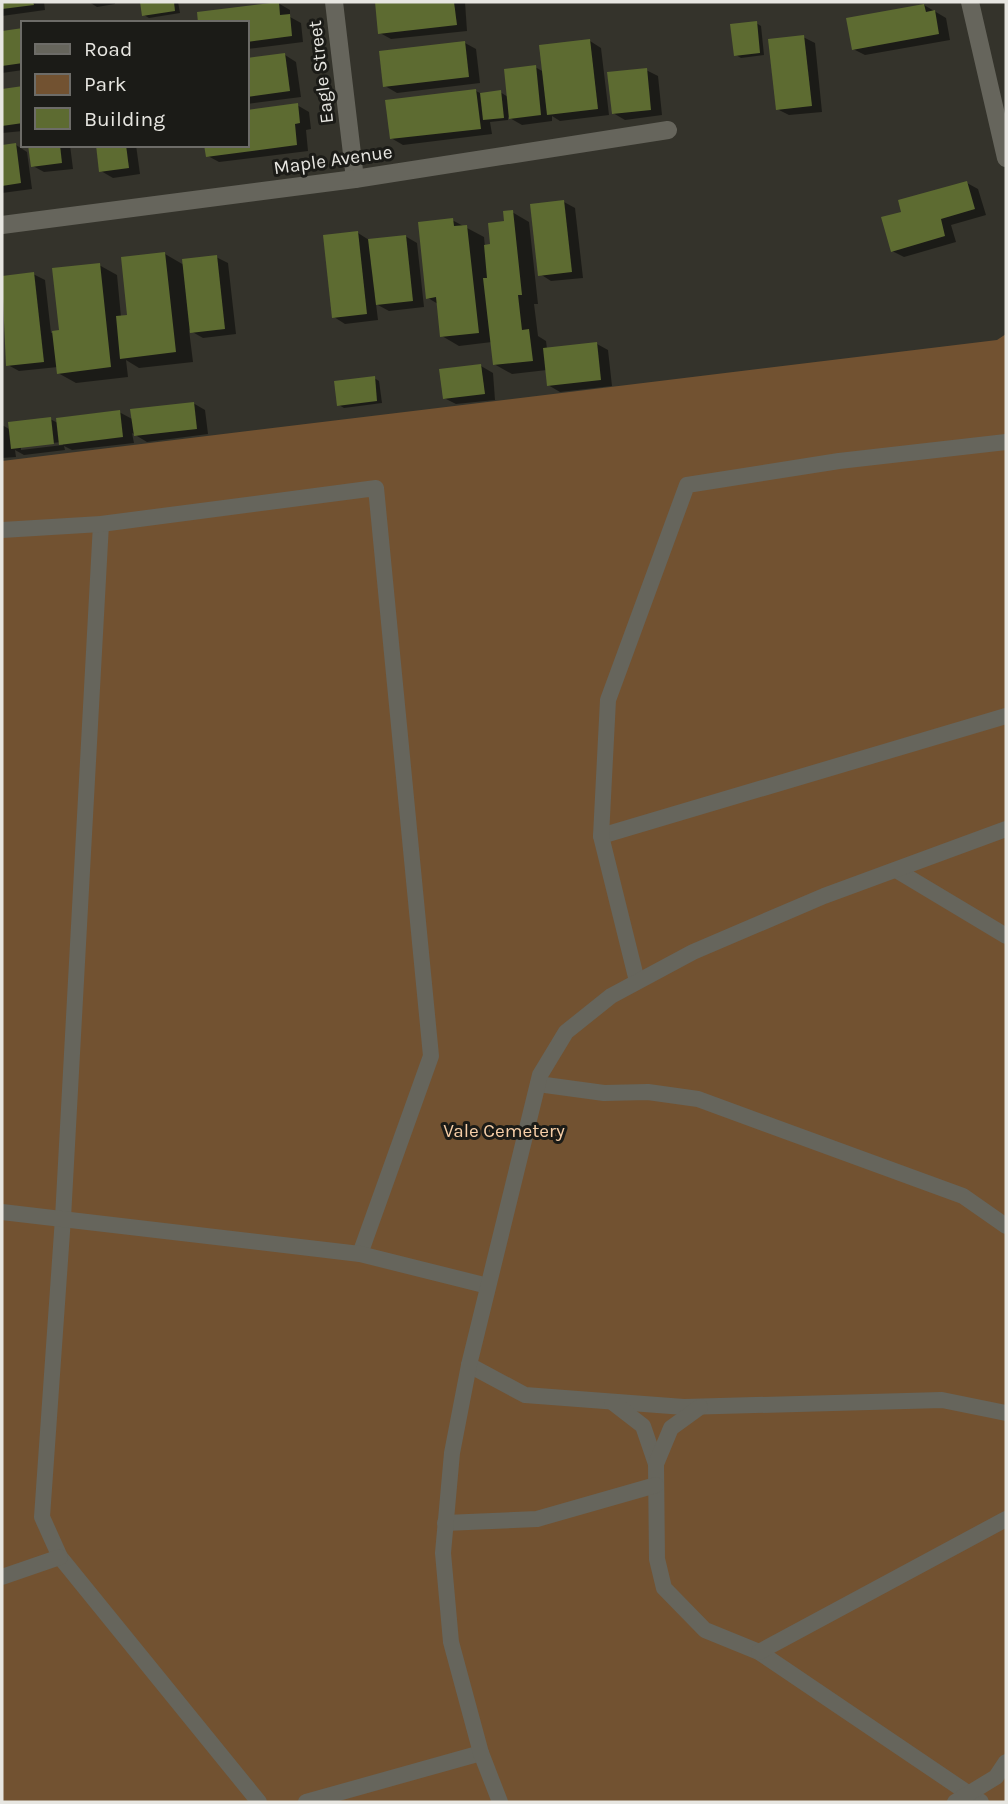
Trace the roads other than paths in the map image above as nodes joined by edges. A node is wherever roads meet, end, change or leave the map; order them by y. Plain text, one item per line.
1 (334, 2) edge
2 (970, 2) edge
3 (668, 130) dead end
4 (1006, 158) edge
5 (355, 179) junction
6 (2, 225) edge
7 (1006, 442) edge
8 (101, 524) junction
9 (2, 530) edge
10 (1006, 716) edge
11 (1006, 829) edge
12 (601, 836) junction
13 (896, 870) junction
14 (1006, 936) edge
15 (637, 981) junction
16 (538, 1084) junction
17 (2, 1212) edge
18 (63, 1218) junction
19 (1006, 1226) edge
20 (360, 1254) junction
21 (488, 1286) junction
22 (469, 1365) junction
23 (612, 1402) junction
24 (700, 1407) junction
25 (1006, 1412) edge
26 (656, 1464) junction
27 (656, 1485) junction
28 (1006, 1519) edge
29 (445, 1522) junction
30 (60, 1557) junction
31 (2, 1577) edge
32 (759, 1652) junction
33 (481, 1753) junction
34 (1006, 1762) edge
35 (968, 1799) edge
36 (259, 1802) edge
37 (306, 1802) edge
38 (500, 1802) edge

1 - 5 street, Eagle Street
2 - 4 street
3 - 5 street, Maple Avenue
5 - 6 street, Maple Avenue
7 - 12 lane
8 - 9 lane
8 - 18 lane
8 - 20 lane
10 - 12 lane
11 - 13 lane
12 - 15 lane
13 - 14 lane
13 - 15 lane
15 - 16 lane
16 - 19 lane
16 - 21 lane
17 - 18 lane
18 - 20 lane
18 - 30 lane
20 - 21 lane
21 - 22 lane
22 - 23 lane
22 - 29 lane
23 - 24 lane
23 - 26 lane
24 - 25 lane
24 - 26 lane
26 - 27 lane
27 - 29 lane
27 - 32 lane
28 - 32 lane
29 - 33 lane
30 - 31 lane
30 - 36 lane
32 - 35 lane
33 - 37 lane
33 - 38 lane
34 - 35 lane

